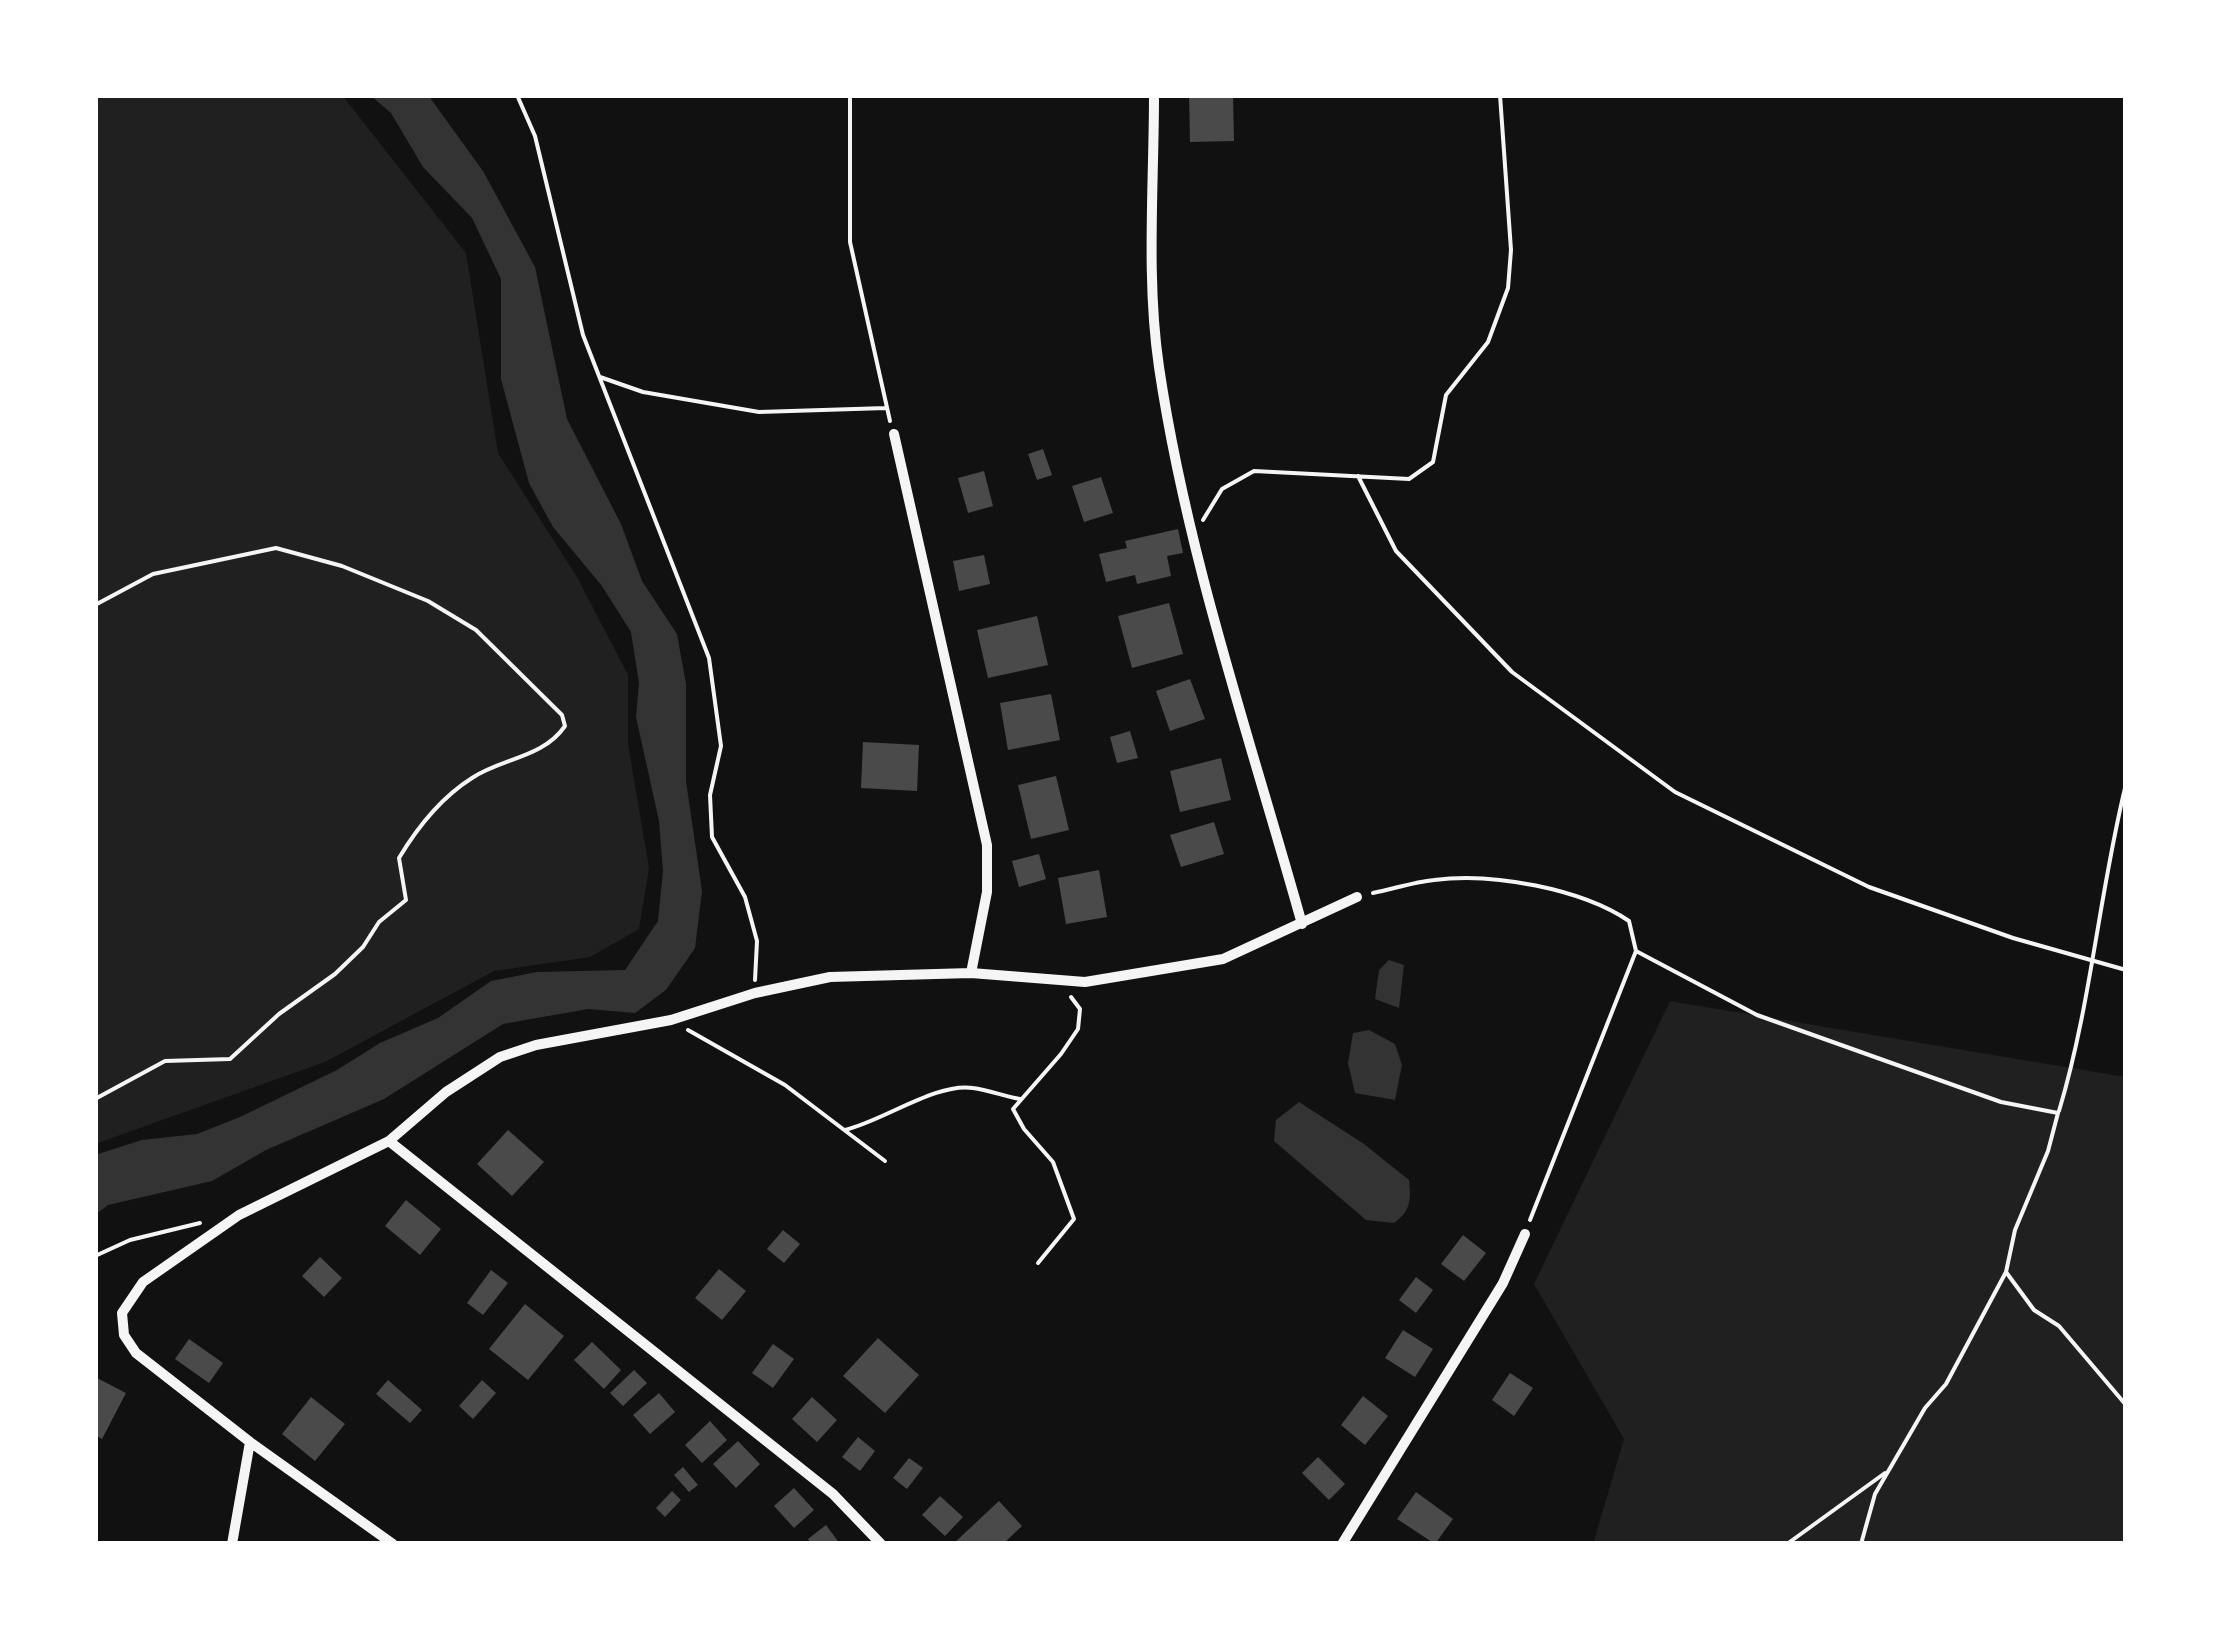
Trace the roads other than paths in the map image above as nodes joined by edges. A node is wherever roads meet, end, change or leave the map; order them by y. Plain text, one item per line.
1 (1154, 95) edge
2 (894, 434) dead end
3 (1357, 897) road end
4 (1302, 924) junction
5 (971, 973) junction
6 (389, 1141) junction
7 (1525, 1234) road end
8 (250, 1442) junction
9 (232, 1544) edge
10 (393, 1544) edge
11 (881, 1544) edge
12 (1342, 1544) edge

1 - 4 street
2 - 5 street
3 - 4 street
4 - 5 street
5 - 6 street
6 - 8 street
6 - 11 street
7 - 12 street
8 - 9 street
8 - 10 street

